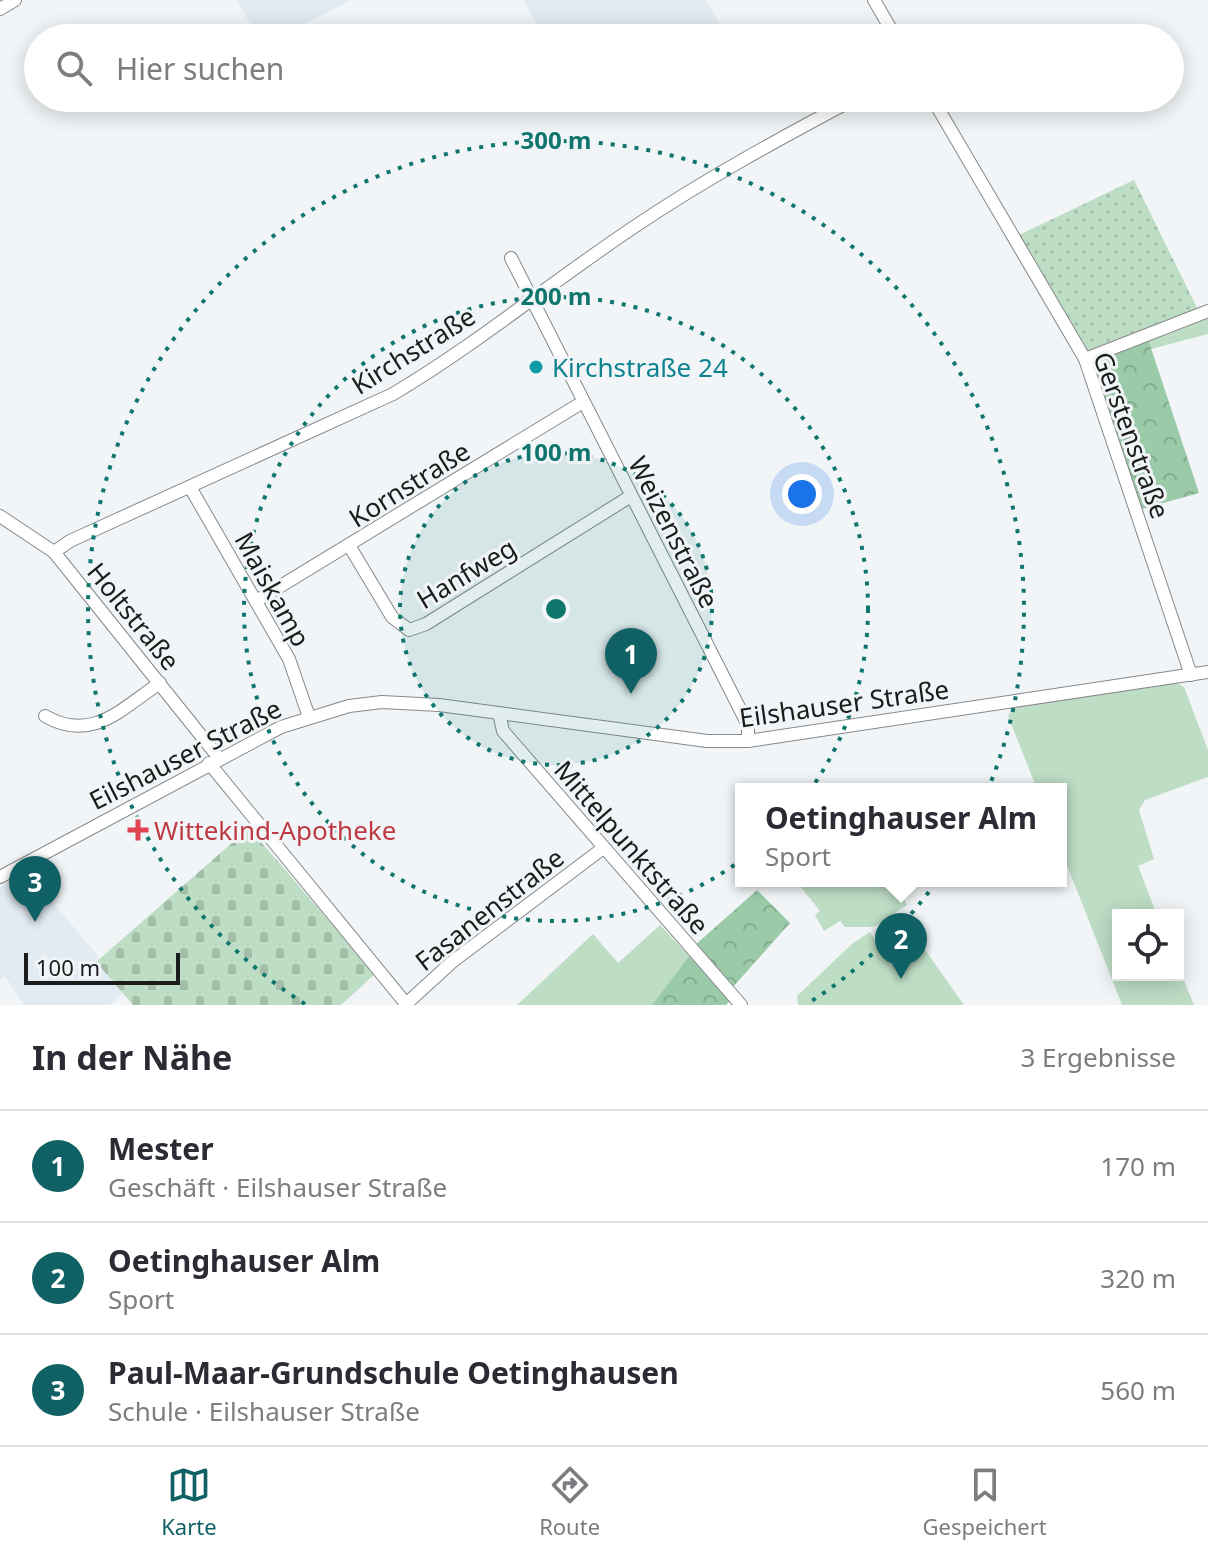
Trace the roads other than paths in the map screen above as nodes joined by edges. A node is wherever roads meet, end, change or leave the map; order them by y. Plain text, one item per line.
1 (15, 0) edge
2 (874, 0) edge
3 (0, 9) edge
4 (888, 24) edge
5 (831, 112) edge
6 (940, 112) edge
7 (511, 258) dead end
8 (531, 300) junction
9 (1208, 311) edge
10 (1085, 359) junction
11 (583, 402) junction
12 (190, 487) junction
13 (631, 496) junction
14 (0, 516) edge
15 (350, 547) junction
16 (54, 552) junction
17 (256, 601) junction
18 (1208, 672) edge
19 (1191, 675) junction
20 (160, 683) junction
21 (499, 713) junction
22 (45, 716) dead end
23 (309, 717) junction
24 (748, 741) junction
25 (214, 761) junction
26 (602, 849) junction
27 (0, 877) edge
28 (406, 1005) edge
29 (741, 1005) edge

1 - 3 street
2 - 4 street
5 - 8 street, Kirchstraße
6 - 10 street, Gerstenstraße
7 - 8 street, Weizenstraße
8 - 11 street, Weizenstraße
8 - 12 street, Kirchstraße
9 - 10 street
10 - 19 street, Gerstenstraße
11 - 13 street, Weizenstraße
11 - 15 street, Kornstraße
12 - 16 street, Kirchstraße
12 - 17 street, Maiskamp
13 - 15 street, Hanfweg
13 - 24 street, Weizenstraße
14 - 16 street, Holtstraße
15 - 17 street, Kornstraße
16 - 20 street, Holtstraße
17 - 23 street, Maiskamp
18 - 19 street, Eilshauser Straße
19 - 24 street, Eilshauser Straße
20 - 22 street
20 - 25 street, Holtstraße
21 - 23 street, Eilshauser Straße
21 - 24 street, Eilshauser Straße
21 - 26 street, Mittelpunktstraße
23 - 25 street, Eilshauser Straße
25 - 27 street, Eilshauser Straße
25 - 28 street, Holtstraße
26 - 28 street, Fasanenstraße
26 - 29 street, Mittelpunktstraße

